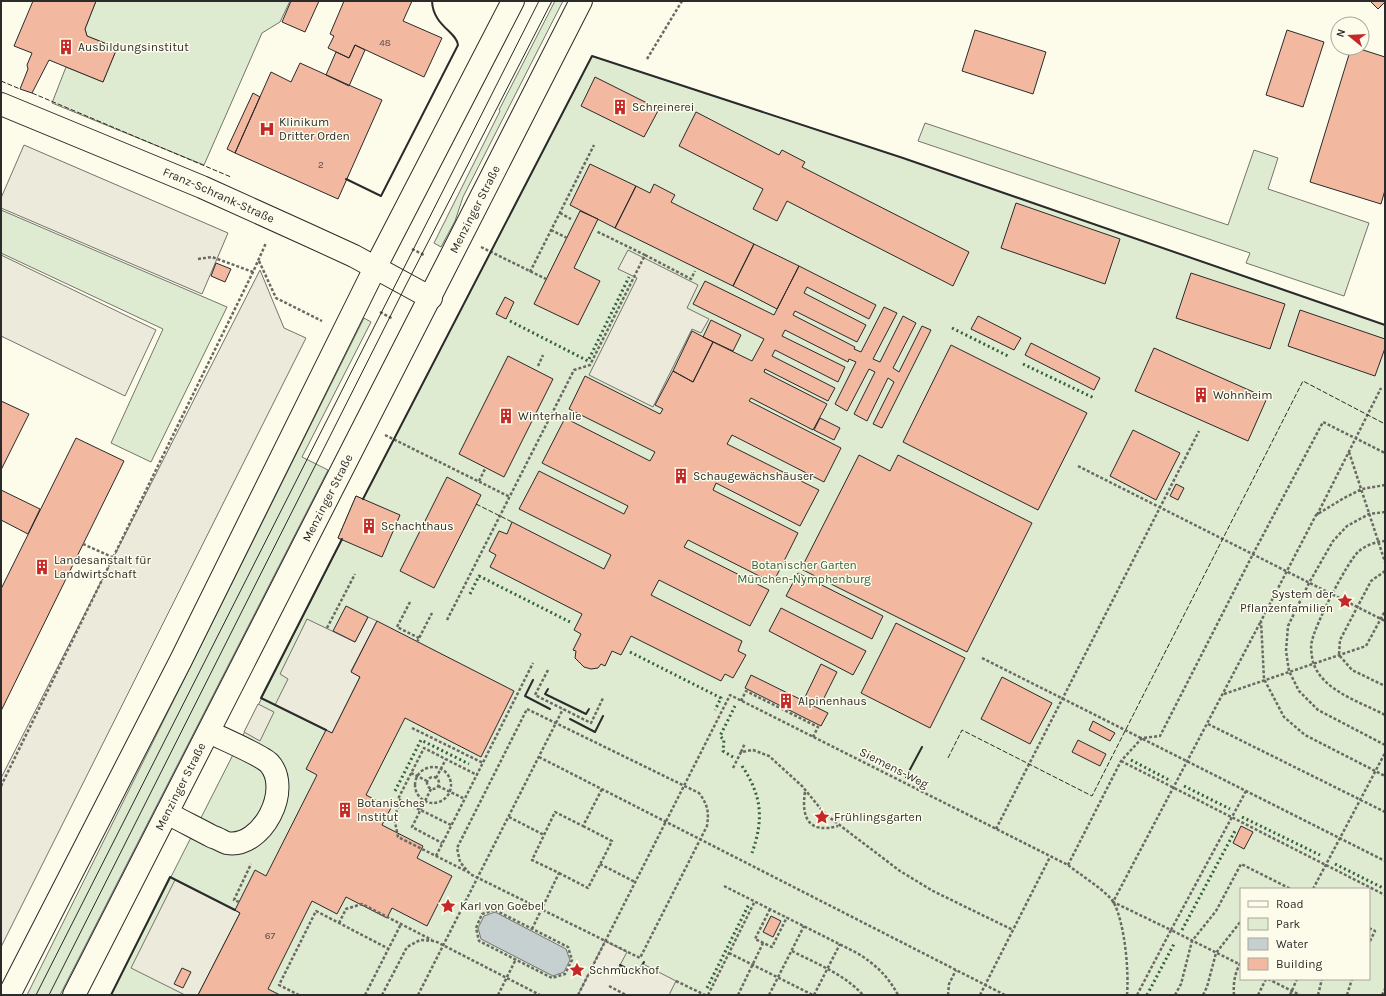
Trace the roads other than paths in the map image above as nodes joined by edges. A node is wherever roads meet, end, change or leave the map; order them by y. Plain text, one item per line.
1 (513, 1) edge
2 (582, 1) edge
3 (1, 104) edge
4 (375, 268) junction
5 (431, 298) junction
6 (209, 732) junction
7 (167, 813) junction
8 (9, 995) edge
9 (74, 995) edge

1 - 4 main road
2 - 5 main road, Menzinger Straße
3 - 4 main road, Franz-Schrank-Straße
4 - 5 main road, Franz-Schrank-Straße
4 - 8 main road
5 - 6 main road, Menzinger Straße
6 - 7 main road, Menzinger Straße
6 - 7 main road
7 - 9 main road, Menzinger Straße

